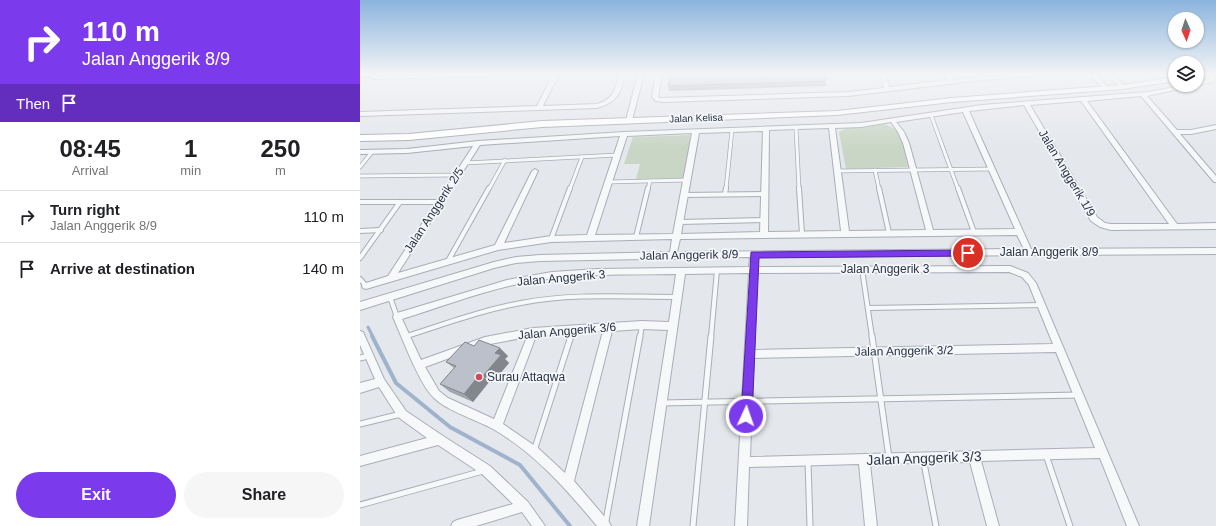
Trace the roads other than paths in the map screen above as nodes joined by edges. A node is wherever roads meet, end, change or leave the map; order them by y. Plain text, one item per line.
1 (544, 99) edge
2 (613, 99) edge
3 (635, 99) edge
4 (657, 99) edge
5 (708, 99) edge
6 (966, 99) edge
7 (1083, 99) junction
8 (1090, 99) edge
9 (1146, 99) edge
10 (1026, 103) junction
11 (539, 108) junction
12 (965, 109) junction
13 (360, 114) edge
14 (931, 115) junction
15 (629, 120) junction
16 (892, 120) junction
17 (832, 127) junction
18 (1216, 127) edge
19 (796, 128) junction
20 (732, 130) junction
21 (766, 130) junction
22 (696, 131) junction
23 (1175, 132) junction
24 (624, 134) junction
25 (360, 138) edge
26 (478, 143) junction
27 (360, 152) edge
28 (372, 152) junction
29 (617, 155) junction
30 (582, 157) junction
31 (505, 160) junction
32 (465, 163) junction
33 (360, 166) edge
34 (951, 169) junction
35 (992, 169) junction
36 (875, 170) junction
37 (912, 170) junction
38 (535, 171) dead end
39 (837, 171) junction
40 (1213, 173) edge
41 (457, 175) junction
42 (360, 176) edge
43 (687, 180) junction
44 (1216, 180) edge
45 (650, 181) junction
46 (608, 182) junction
47 (725, 194) junction
48 (765, 194) junction
49 (684, 195) junction
50 (360, 202) edge
51 (400, 202) junction
52 (440, 202) junction
53 (764, 220) junction
54 (680, 222) junction
55 (1175, 226) junction
56 (1216, 226) edge
57 (360, 230) edge
58 (381, 230) junction
59 (930, 232) junction
60 (974, 232) junction
61 (1019, 232) junction
62 (845, 233) junction
63 (889, 233) junction
64 (764, 234) junction
65 (802, 234) junction
66 (677, 236) junction
67 (636, 237) junction
68 (590, 238) junction
69 (551, 239) junction
70 (498, 247) junction
71 (1216, 251) edge
72 (1028, 253) junction
73 (754, 254) junction
74 (673, 255) junction
75 (360, 258) edge
76 (448, 262) junction
77 (862, 269) junction
78 (717, 270) junction
79 (754, 270) junction
80 (681, 271) junction
81 (391, 278) junction
82 (360, 279) edge
83 (366, 286) joint
84 (390, 297) junction
85 (676, 297) junction
86 (1041, 305) junction
87 (360, 306) edge
88 (868, 308) junction
89 (397, 317) junction
90 (642, 325) junction
91 (673, 326) junction
92 (608, 328) junction
93 (573, 329) junction
94 (533, 332) junction
95 (360, 335) edge
96 (407, 336) junction
97 (1059, 348) junction
98 (874, 352) junction
99 (750, 354) junction
100 (364, 357) edge
101 (419, 365) junction
102 (381, 382) junction
103 (360, 388) edge
104 (1079, 396) junction
105 (880, 399) junction
106 (747, 401) junction
107 (704, 402) junction
108 (661, 403) junction
109 (402, 414) junction
110 (360, 424) edge
111 (497, 426) junction
112 (439, 440) junction
113 (534, 452) junction
114 (1103, 453) junction
115 (1046, 455) junction
116 (974, 456) junction
117 (923, 458) junction
118 (864, 459) junction
119 (889, 459) junction
120 (360, 461) edge
121 (808, 461) junction
122 (744, 462) junction
123 (486, 470) junction
124 (568, 483) junction
125 (360, 505) edge
126 (524, 506) junction
127 (457, 526) edge
128 (539, 526) edge
129 (605, 526) edge
130 (643, 526) edge
131 (693, 526) edge
132 (741, 526) edge
133 (810, 526) edge
134 (871, 526) edge
135 (936, 526) edge
136 (993, 526) edge
137 (1070, 526) edge
138 (1134, 526) edge

1 - 11 street
2 - 11 street
3 - 15 street
4 - 5 street
6 - 15 main road, Jalan Kelisa
7 - 8 street
7 - 10 street
7 - 55 street
9 - 23 street
10 - 12 street
10 - 55 street, Jalan Anggerik 1/9
11 - 13 street
12 - 14 street
12 - 35 street
14 - 16 street
14 - 34 lane
15 - 25 main road, Jalan Kelisa
16 - 17 street
16 - 37 street
17 - 19 street
17 - 39 street
18 - 23 street
19 - 21 street
19 - 65 lane
20 - 21 street
20 - 22 street
20 - 47 lane
21 - 48 street
22 - 24 street
22 - 43 street
23 - 40 street
24 - 26 street
24 - 29 street
26 - 28 street
26 - 32 street, Jalan Anggerik 2/5
27 - 28 street
28 - 33 lane
29 - 30 lane
29 - 46 street
30 - 31 lane
30 - 69 lane
31 - 32 lane
31 - 76 lane
32 - 41 street, Jalan Anggerik 2/5
34 - 35 lane
34 - 37 lane
34 - 60 lane
35 - 61 street
36 - 37 lane
36 - 39 lane
36 - 63 lane
37 - 59 street
38 - 70 street
39 - 62 street
40 - 44 street
41 - 42 lane
41 - 52 street, Jalan Anggerik 2/5
43 - 45 lane
43 - 49 street
45 - 46 lane
45 - 67 lane
46 - 68 street
47 - 48 lane
47 - 49 lane
48 - 53 street
49 - 54 street
50 - 51 street
51 - 52 street
51 - 58 lane
52 - 81 street, Jalan Anggerik 2/5
53 - 54 lane
53 - 64 street
54 - 66 street
55 - 56 street, Jalan Anggerik 1/9
57 - 58 lane
58 - 75 lane
59 - 60 street
59 - 63 street
60 - 61 street
61 - 72 street
62 - 63 street
62 - 65 street
64 - 65 street
64 - 66 street
66 - 67 street
66 - 74 street
67 - 68 street
68 - 69 street
69 - 70 street
70 - 76 street
71 - 72 street, Jalan Anggerik 8/9
72 - 73 street, Jalan Anggerik 8/9
73 - 74 street, Jalan Anggerik 8/9
73 - 79 street
74 - 84 street, Jalan Anggerik 8/9
76 - 81 street
77 - 79 street, Jalan Anggerik 3
77 - 86 street, Jalan Anggerik 3
77 - 88 lane
78 - 79 street, Jalan Anggerik 3
78 - 80 street, Jalan Anggerik 3
78 - 107 lane
79 - 99 street
80 - 85 street
80 - 89 street, Jalan Anggerik 3
81 - 83 street
82 - 83 lane
84 - 87 street, Jalan Anggerik 8/9
84 - 89 lane
85 - 91 street
85 - 96 lane
86 - 88 lane
86 - 97 street
88 - 98 lane
89 - 96 street
90 - 91 street, Jalan Anggerik 3/6
90 - 92 street, Jalan Anggerik 3/6
90 - 129 lane
91 - 108 street
92 - 93 street, Jalan Anggerik 3/6
92 - 124 street
93 - 94 street, Jalan Anggerik 3/6
93 - 113 lane
94 - 101 street, Jalan Anggerik 3/6
94 - 111 street
95 - 100 street
96 - 101 street
97 - 98 street, Jalan Anggerik 3/2
97 - 104 street
98 - 99 street, Jalan Anggerik 3/2
98 - 105 lane
99 - 106 street
100 - 102 street
101 - 111 street
102 - 103 street
102 - 109 street
104 - 105 lane
104 - 114 street
105 - 106 lane
105 - 119 lane
106 - 107 lane
106 - 122 street
107 - 108 lane
107 - 131 lane
108 - 130 street
109 - 110 lane
109 - 112 street
111 - 113 street
112 - 120 street
112 - 123 street
113 - 124 street
114 - 115 street, Jalan Anggerik 3/3
114 - 138 street
115 - 116 street, Jalan Anggerik 3/3
115 - 137 lane
116 - 117 street, Jalan Anggerik 3/3
116 - 136 street
117 - 119 street, Jalan Anggerik 3/3
117 - 135 lane
118 - 119 street, Jalan Anggerik 3/3
118 - 121 street, Jalan Anggerik 3/3
118 - 134 street
121 - 122 street, Jalan Anggerik 3/3
121 - 133 lane
122 - 132 street
123 - 125 lane
123 - 126 street
124 - 129 street
126 - 127 street
126 - 128 street

